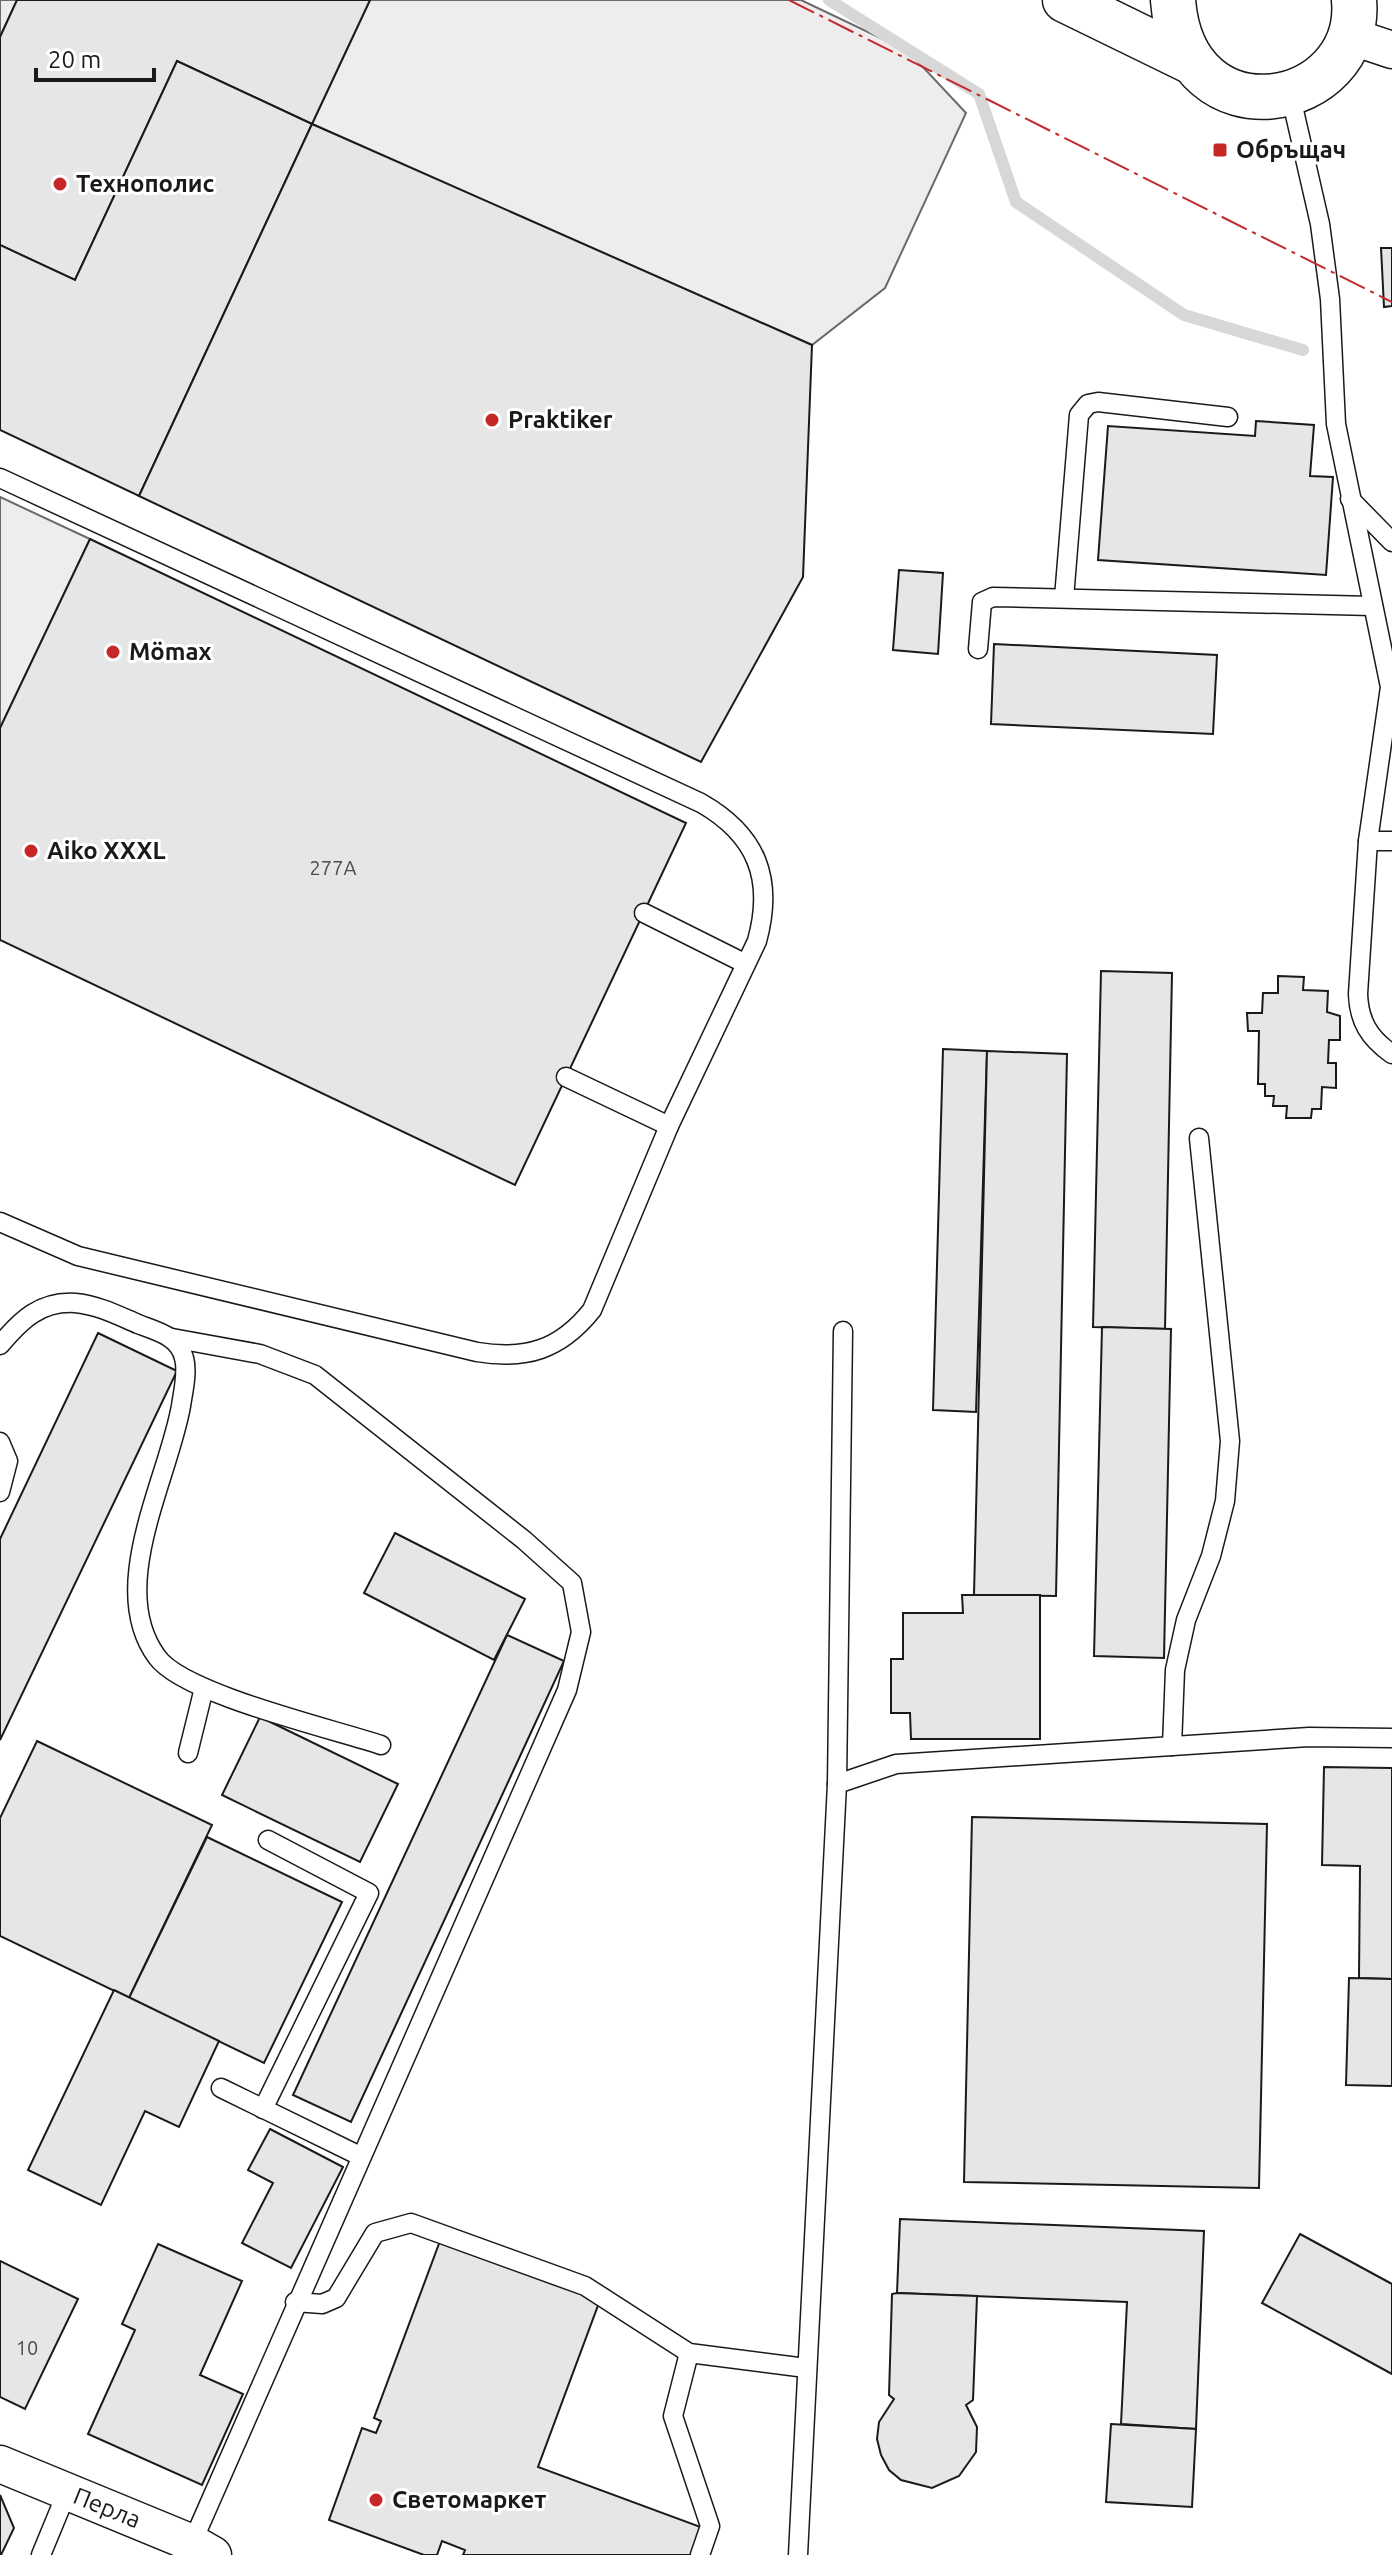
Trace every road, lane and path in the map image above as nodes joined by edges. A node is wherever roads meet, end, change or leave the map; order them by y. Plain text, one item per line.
1 (1065, 0) edge
2 (1173, 0) edge
3 (1352, 18) edge
4 (1392, 50) edge
5 (1190, 61) junction
6 (1290, 93) junction
7 (1228, 417) dead end
8 (0, 478) edge
9 (1350, 499) junction
10 (1392, 542) edge
11 (1064, 598) junction
12 (1372, 606) junction
13 (978, 649) dead end
14 (1368, 841) junction
15 (1392, 841) edge
16 (644, 913) dead end
17 (744, 963) junction
18 (1392, 1054) edge
19 (566, 1077) dead end
20 (669, 1126) junction
21 (1199, 1138) dead end
22 (0, 1222) edge
23 (843, 1331) dead end
24 (172, 1338) junction
25 (0, 1345) edge
26 (0, 1442) edge
27 (0, 1492) edge
28 (204, 1688) junction
29 (1392, 1738) edge
30 (381, 1745) dead end
31 (1172, 1746) junction
32 (188, 1753) dead end
33 (837, 1784) junction
34 (268, 1840) dead end
35 (221, 2088) dead end
36 (263, 2109) junction
37 (360, 2156) junction
38 (295, 2302) junction
39 (689, 2353) junction
40 (806, 2368) junction
41 (0, 2464) edge
42 (67, 2492) junction
43 (203, 2549) edge
44 (41, 2555) edge
45 (700, 2555) edge
46 (798, 2555) edge

1 - 5 street
2 - 5 street
3 - 4 street
3 - 6 street
5 - 6 street
6 - 9 lane
7 - 11 lane
8 - 17 lane
9 - 10 lane
9 - 12 lane
11 - 12 lane
11 - 13 lane
12 - 14 lane
14 - 15 lane
14 - 18 lane
16 - 17 lane
17 - 20 lane
19 - 20 lane
20 - 22 lane
21 - 31 lane
23 - 33 lane
24 - 25 lane
24 - 28 lane
24 - 37 lane
26 - 27 lane
28 - 30 lane
28 - 32 lane
29 - 31 lane
31 - 33 lane
33 - 40 lane
34 - 36 lane
35 - 36 lane
36 - 37 lane
37 - 38 lane
38 - 39 lane
38 - 43 lane
39 - 40 lane
39 - 45 lane
40 - 46 lane
41 - 42 street, Перла
42 - 43 street, Перла
42 - 44 lane

